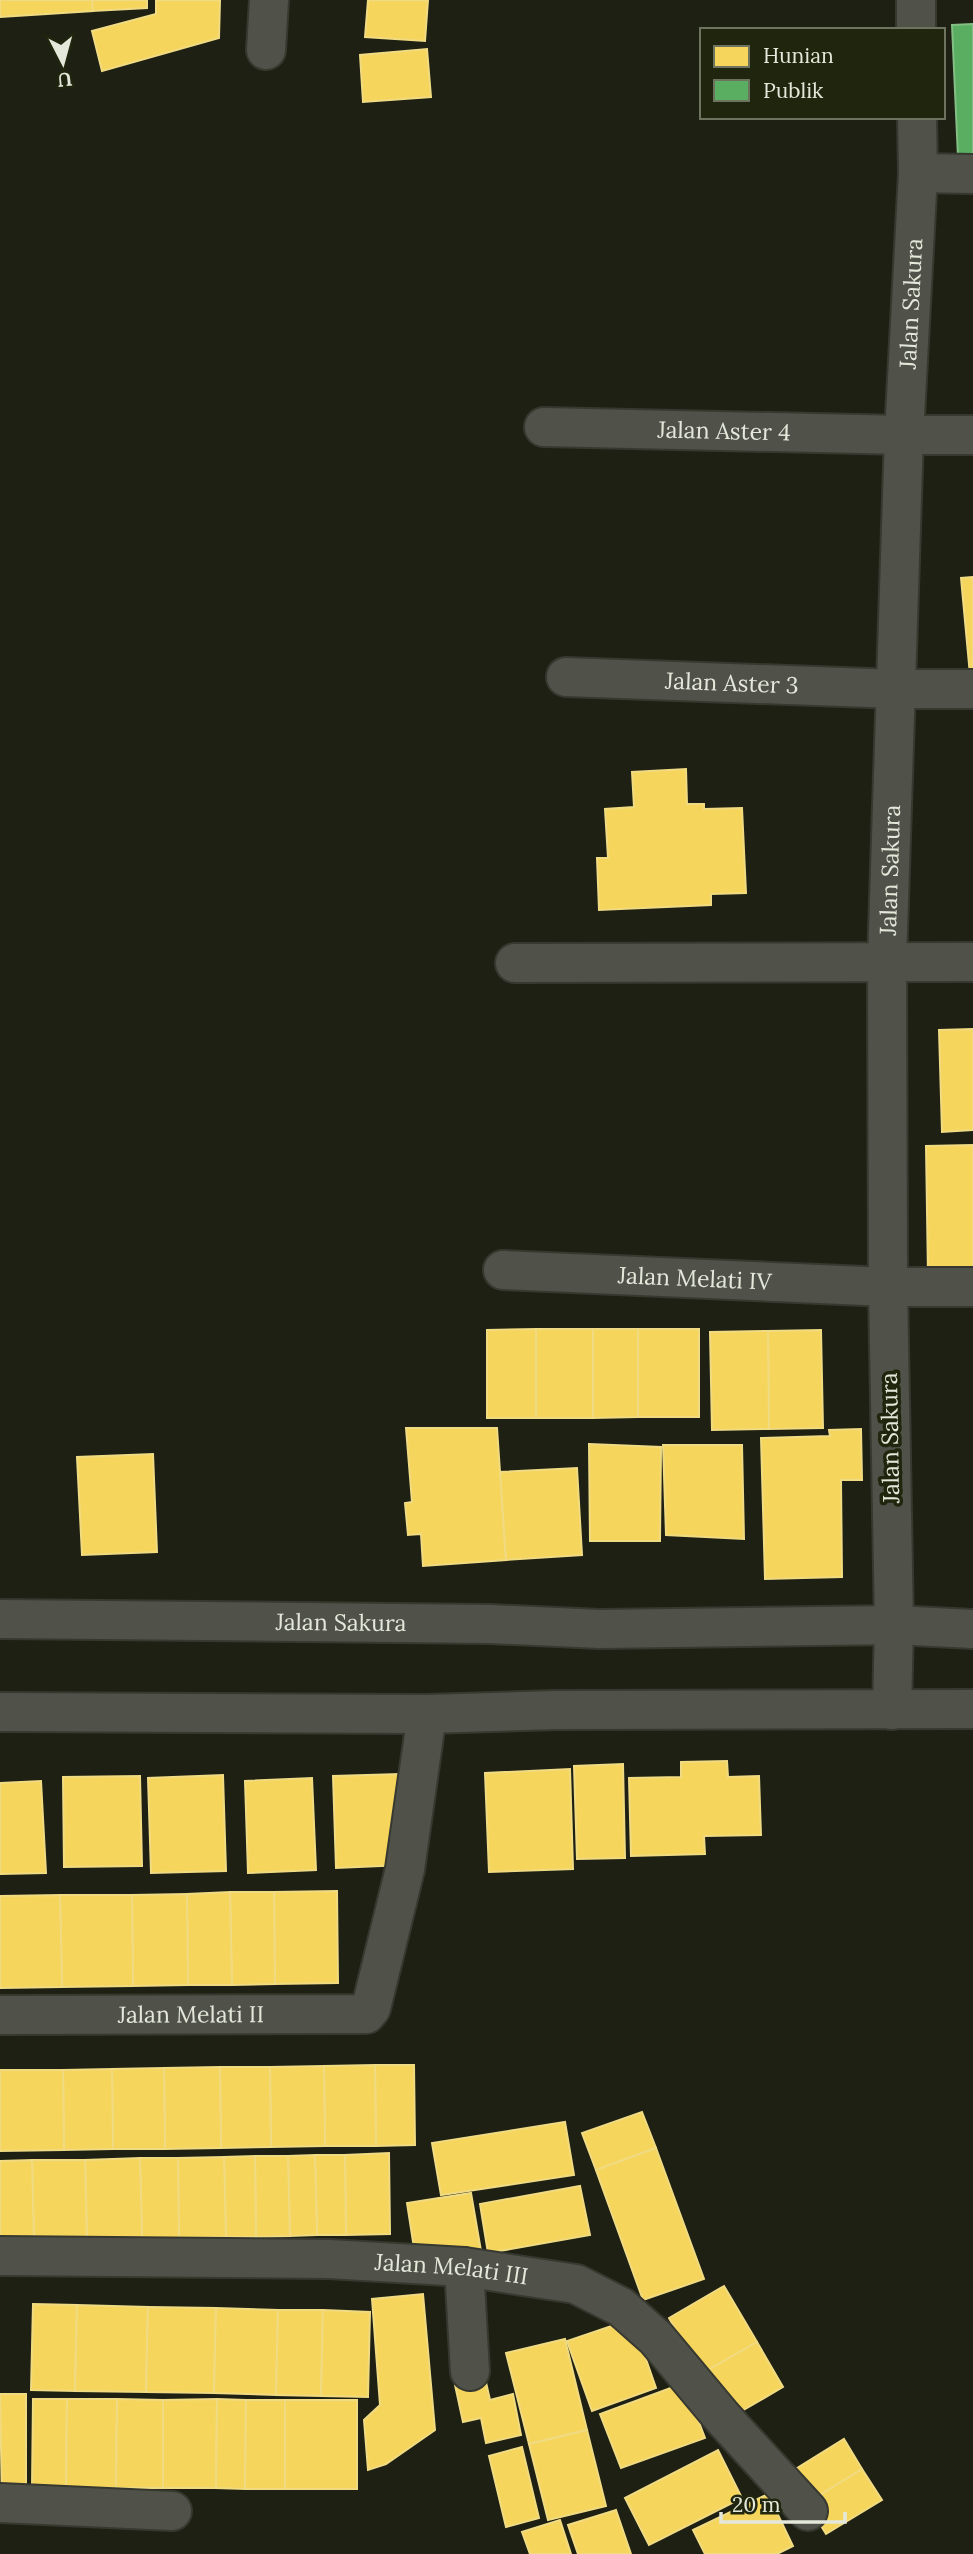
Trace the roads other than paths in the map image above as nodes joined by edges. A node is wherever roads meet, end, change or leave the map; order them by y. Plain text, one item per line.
1 (269, 0) edge
2 (916, 0) edge
3 (916, 28) edge
4 (266, 50) dead end
5 (917, 119) edge
6 (918, 173) junction
7 (973, 174) edge
8 (544, 427) dead end
9 (904, 435) junction
10 (973, 435) edge
11 (566, 677) dead end
12 (897, 689) junction
13 (973, 689) edge
14 (887, 962) junction
15 (973, 962) edge
16 (514, 963) dead end
17 (503, 1270) dead end
18 (888, 1287) junction
19 (973, 1287) edge
20 (0, 1619) edge
21 (894, 1625) junction
22 (973, 1629) edge
23 (973, 1709) edge
24 (892, 1710) junction
25 (0, 1712) edge
26 (427, 1714) junction
27 (0, 2015) edge
28 (0, 2256) edge
29 (464, 2267) junction
30 (470, 2371) dead end
31 (0, 2503) edge
32 (172, 2511) dead end
33 (807, 2511) dead end

1 - 4 street
2 - 3 street
5 - 6 street, Jalan Sakura
6 - 7 street
6 - 9 street, Jalan Sakura
8 - 9 street, Jalan Aster 4
9 - 10 street, Jalan Aster 4
9 - 12 street, Jalan Sakura
11 - 12 street, Jalan Aster 3
12 - 13 street, Jalan Aster 3
12 - 14 street, Jalan Sakura
14 - 15 street
14 - 16 street
14 - 18 street, Jalan Sakura
17 - 18 street, Jalan Melati IV
18 - 19 street, Jalan Melati IV
18 - 21 street, Jalan Sakura
20 - 21 street, Jalan Sakura
21 - 22 street, Jalan Sakura
21 - 24 street, Jalan Sakura
23 - 24 street
24 - 26 street
25 - 26 street
26 - 27 street, Jalan Melati II
28 - 29 street, Jalan Melati III
29 - 30 street
29 - 33 street, Jalan Melati III
31 - 32 street

